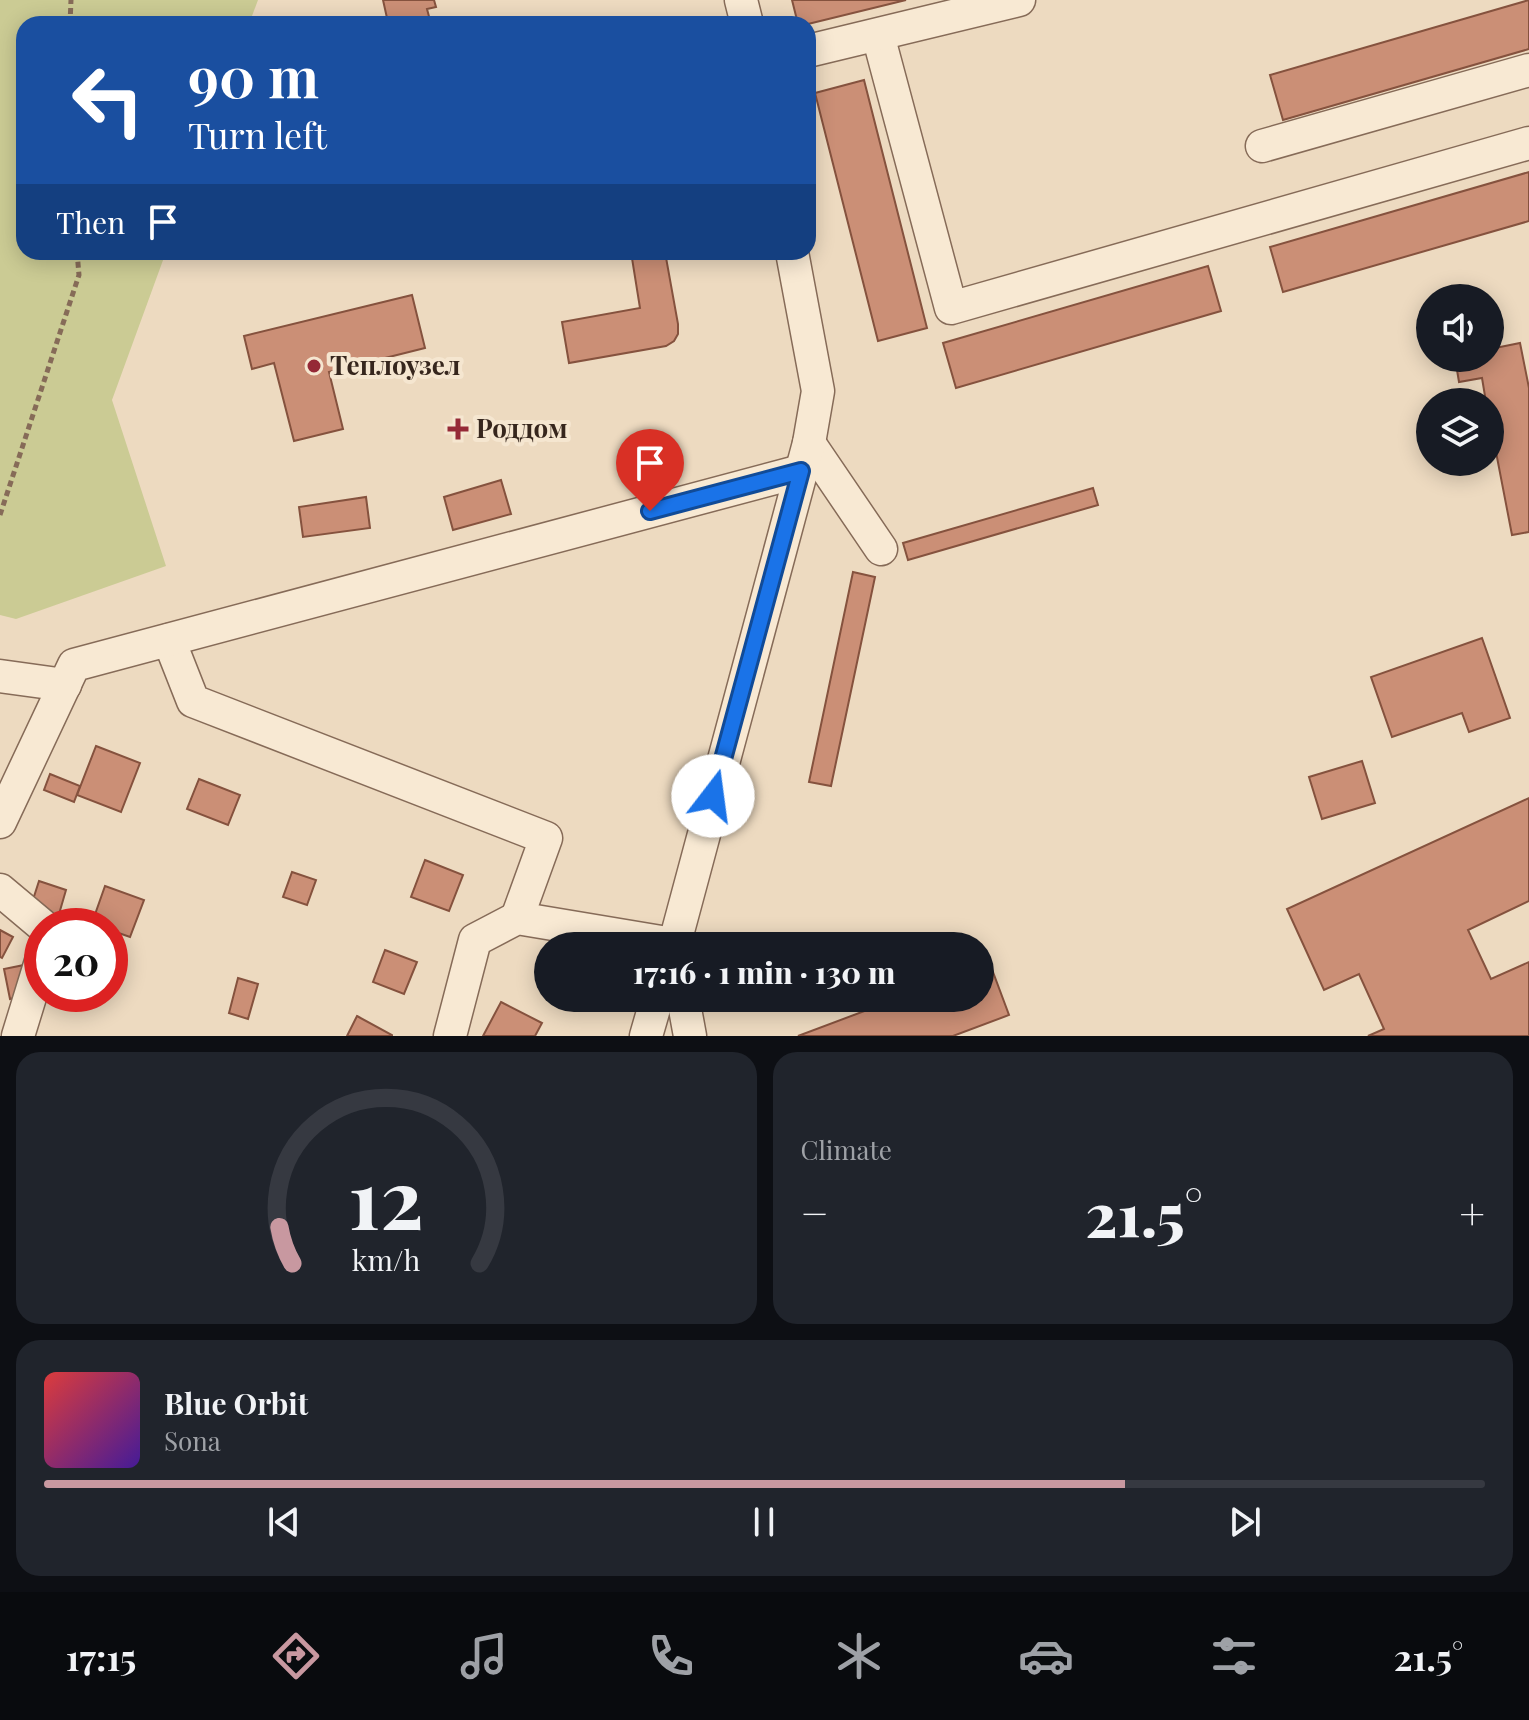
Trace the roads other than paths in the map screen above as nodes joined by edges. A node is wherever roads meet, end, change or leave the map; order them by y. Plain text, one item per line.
1 (1019, 0) edge
2 (878, 35) junction
3 (816, 49) edge
4 (1529, 70) edge
5 (1529, 143) edge
6 (1262, 146) dead end
7 (793, 260) edge
8 (805, 457) junction
9 (881, 549) dead end
10 (169, 640) junction
11 (0, 676) edge
12 (65, 685) junction
13 (10, 779) edge
14 (0, 822) edge
15 (0, 890) edge
16 (24, 910) edge
17 (517, 918) junction
18 (598, 932) edge
19 (677, 932) edge
20 (25, 1012) edge
21 (653, 1012) edge
22 (686, 1012) edge
23 (18, 1036) edge
24 (450, 1036) edge
25 (646, 1036) edge
26 (690, 1036) edge

1 - 2 street
2 - 3 street
2 - 5 street
4 - 6 street
7 - 8 street
8 - 9 street
8 - 10 street
8 - 19 street
10 - 12 street
10 - 17 street
11 - 12 street
12 - 13 street
13 - 14 street
15 - 16 street
17 - 18 street
17 - 24 street
20 - 23 street
21 - 25 street
22 - 26 street

